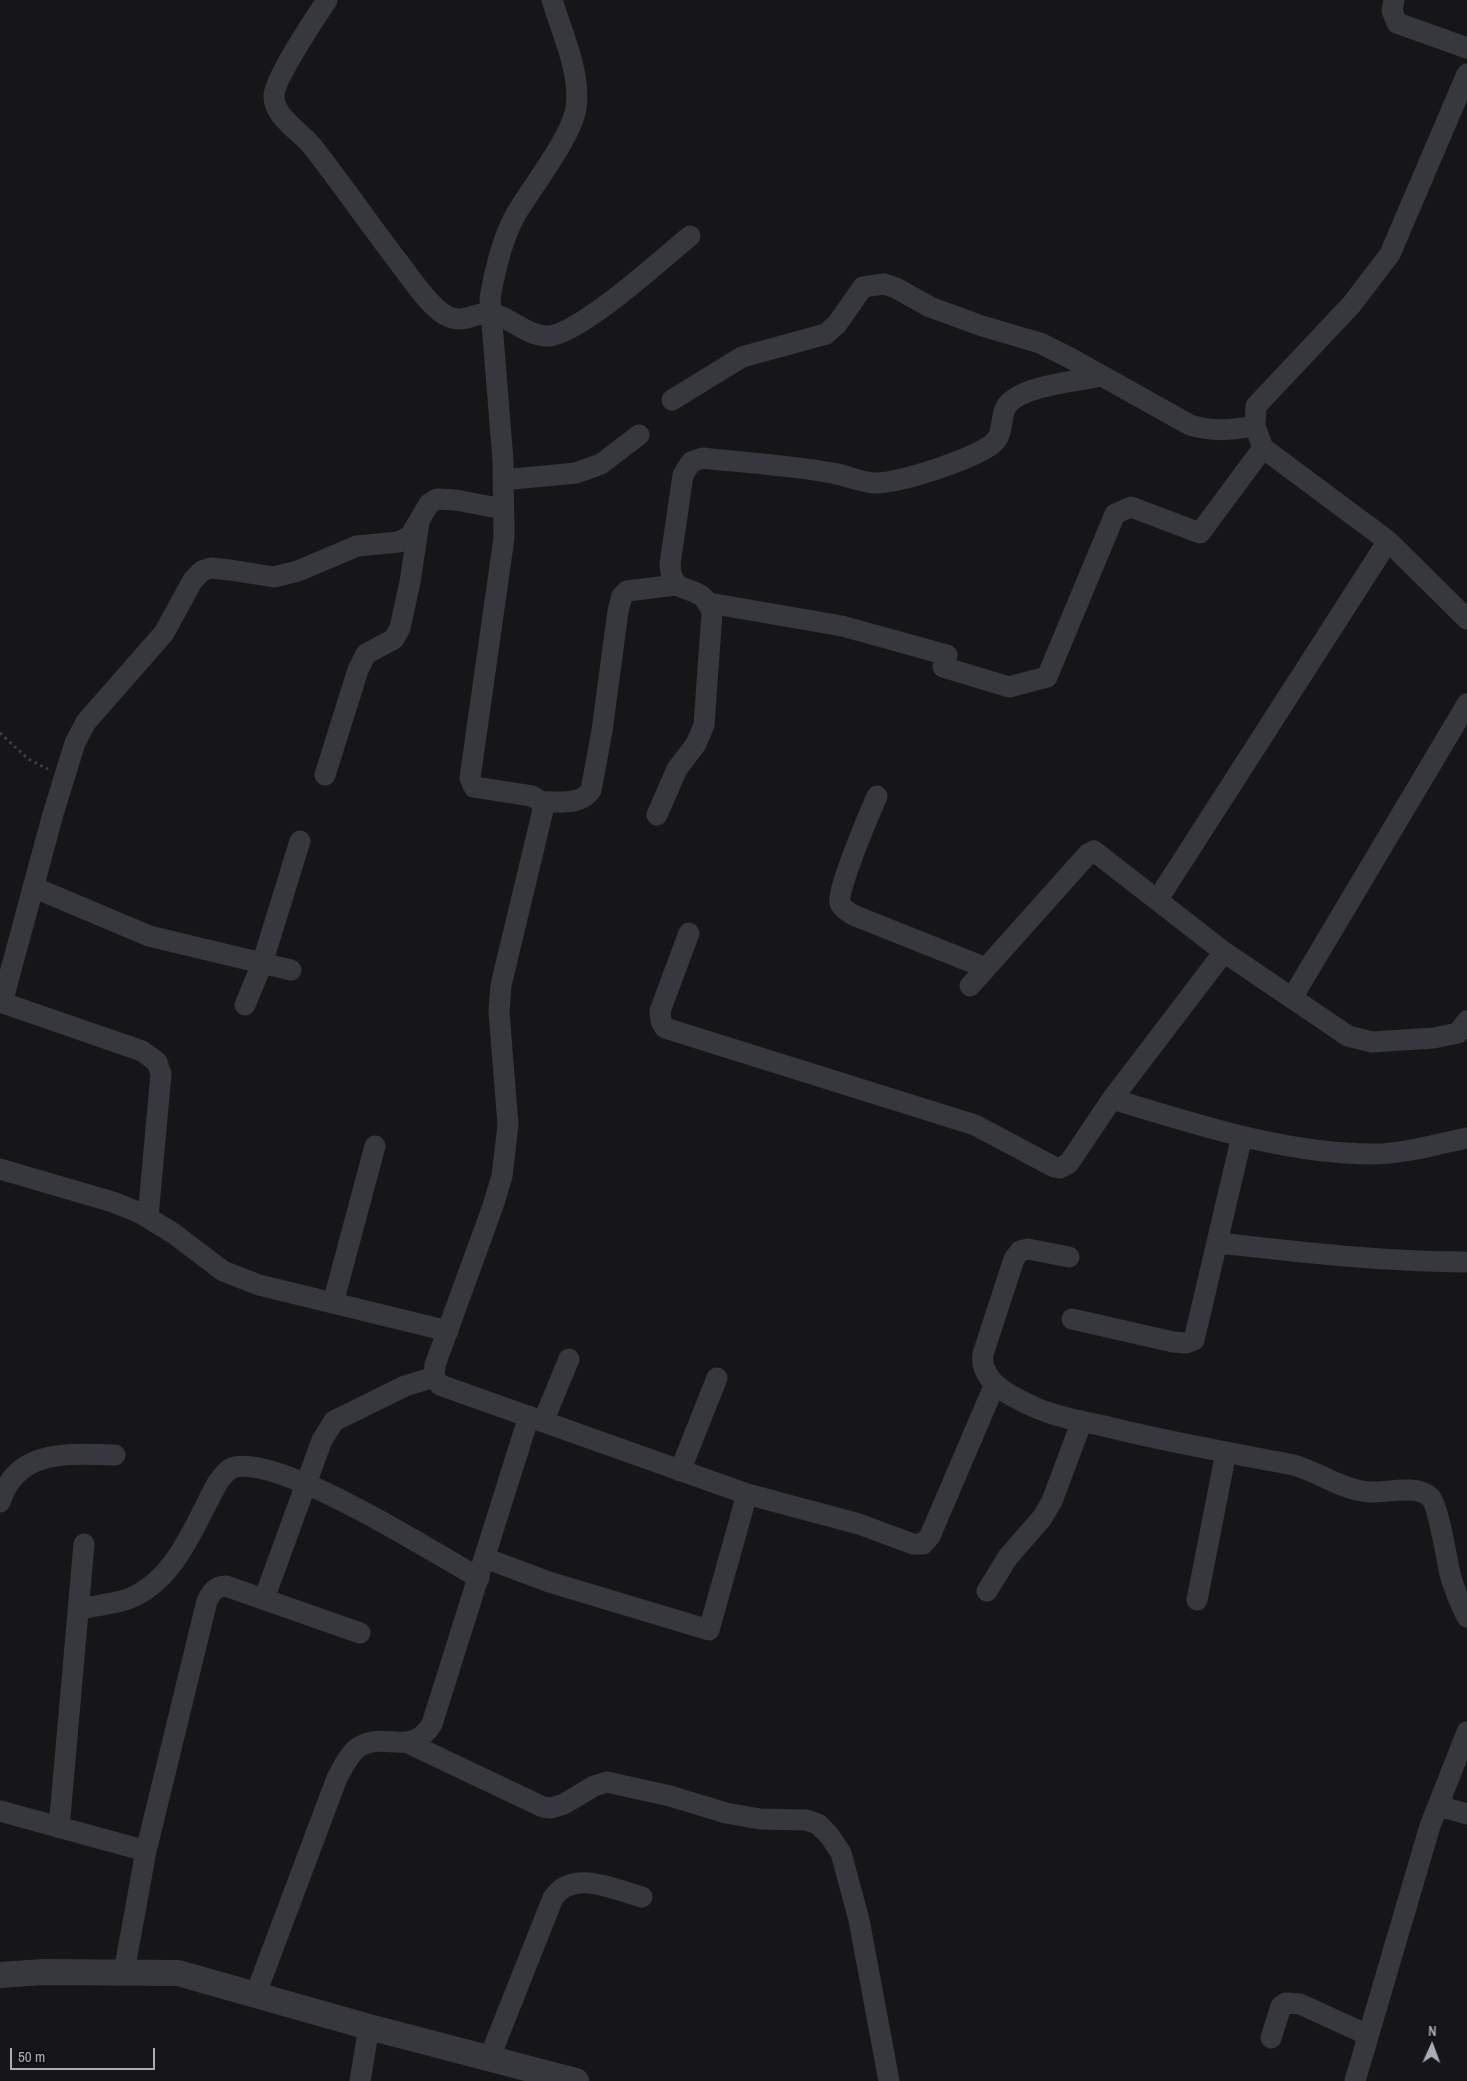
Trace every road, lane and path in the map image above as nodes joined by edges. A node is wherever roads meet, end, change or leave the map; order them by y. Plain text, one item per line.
1 (327, 0) edge
2 (552, 0) edge
3 (1394, 0) edge
4 (1467, 48) edge
5 (1467, 74) edge
6 (690, 236) dead end
7 (493, 321) junction
8 (1102, 376) junction
9 (672, 400) dead end
10 (1256, 416) junction
11 (639, 435) dead end
12 (1263, 448) junction
13 (503, 471) junction
14 (503, 509) junction
15 (420, 517) junction
16 (1388, 541) junction
17 (676, 585) junction
18 (709, 603) junction
19 (1467, 619) edge
20 (1467, 704) edge
21 (0, 733) edge
22 (325, 775) dead end
23 (64, 777) junction
24 (876, 796) dead end
25 (541, 802) junction
26 (657, 815) dead end
27 (300, 840) dead end
28 (33, 887) junction
29 (1158, 899) junction
30 (689, 932) dead end
31 (1224, 952) junction
32 (262, 964) junction
33 (986, 968) junction
34 (291, 970) dead end
35 (970, 986) dead end
36 (1292, 998) junction
37 (1, 1002) edge
38 (245, 1005) dead end
39 (1467, 1021) edge
40 (1112, 1099) junction
41 (1242, 1136) junction
42 (1467, 1138) edge
43 (375, 1146) dead end
44 (0, 1169) edge
45 (148, 1217) junction
46 (1218, 1243) junction
47 (1069, 1257) dead end
48 (1467, 1262) edge
49 (333, 1303) junction
50 (1072, 1319) dead end
51 (448, 1331) junction
52 (569, 1359) dead end
53 (434, 1377) junction
54 (717, 1378) dead end
55 (995, 1384) junction
56 (536, 1419) junction
57 (1082, 1421) junction
58 (1226, 1452) junction
59 (115, 1455) dead end
60 (680, 1471) junction
61 (307, 1482) junction
62 (747, 1494) junction
63 (0, 1502) edge
64 (84, 1544) dead end
65 (485, 1558) junction
66 (479, 1578) junction
67 (987, 1591) dead end
68 (264, 1600) junction
69 (1197, 1600) dead end
70 (79, 1609) junction
71 (1467, 1617) edge
72 (360, 1633) dead end
73 (1467, 1732) edge
74 (408, 1743) junction
75 (1438, 1806) junction
76 (0, 1811) edge
77 (1467, 1814) edge
78 (59, 1828) junction
79 (146, 1851) junction
80 (642, 1897) dead end
81 (124, 1972) junction
82 (0, 1975) edge
83 (255, 1996) junction
84 (369, 2027) junction
85 (1368, 2035) junction
86 (1271, 2038) dead end
87 (489, 2059) junction
88 (360, 2081) edge
89 (576, 2081) edge
90 (889, 2081) edge
91 (1355, 2081) edge

1 - 7 street
2 - 7 street
3 - 4 street
5 - 10 street
6 - 7 street
7 - 13 street
8 - 9 street
8 - 10 street
8 - 17 street
10 - 12 street
11 - 13 street
12 - 16 street
12 - 18 street
13 - 14 street
14 - 15 street
14 - 25 street
15 - 22 street
15 - 23 street
16 - 19 street
16 - 29 street
17 - 18 street
17 - 25 street
18 - 26 street
20 - 36 street
21 - 23 path
23 - 28 street
24 - 33 street
25 - 51 street
27 - 32 street
28 - 32 street
28 - 37 street
29 - 31 street
29 - 33 street
30 - 40 street
31 - 36 street
31 - 40 street
32 - 34 street
32 - 38 street
33 - 35 street
36 - 39 street
37 - 45 street
40 - 41 street
41 - 42 street
41 - 46 street
43 - 49 street
44 - 45 street
45 - 49 street
46 - 48 street
46 - 50 street
47 - 55 street
49 - 51 street
51 - 53 street
52 - 56 street
53 - 56 street
53 - 61 street
54 - 60 street
55 - 57 street
55 - 62 street
56 - 60 street
56 - 65 street
57 - 58 street
57 - 67 street
58 - 69 street
58 - 71 street
59 - 63 street
60 - 62 street
61 - 66 street
61 - 68 street
61 - 70 street
62 - 65 street
64 - 70 street
65 - 66 street
66 - 74 street
68 - 72 street
68 - 79 street
70 - 78 street
73 - 75 street
74 - 83 street
74 - 90 street
75 - 77 street
75 - 85 street
76 - 78 street
78 - 79 street
79 - 81 street
80 - 87 street
81 - 82 street
81 - 83 street
83 - 84 street
84 - 87 street
84 - 88 street
85 - 86 street
85 - 91 street
87 - 89 street

